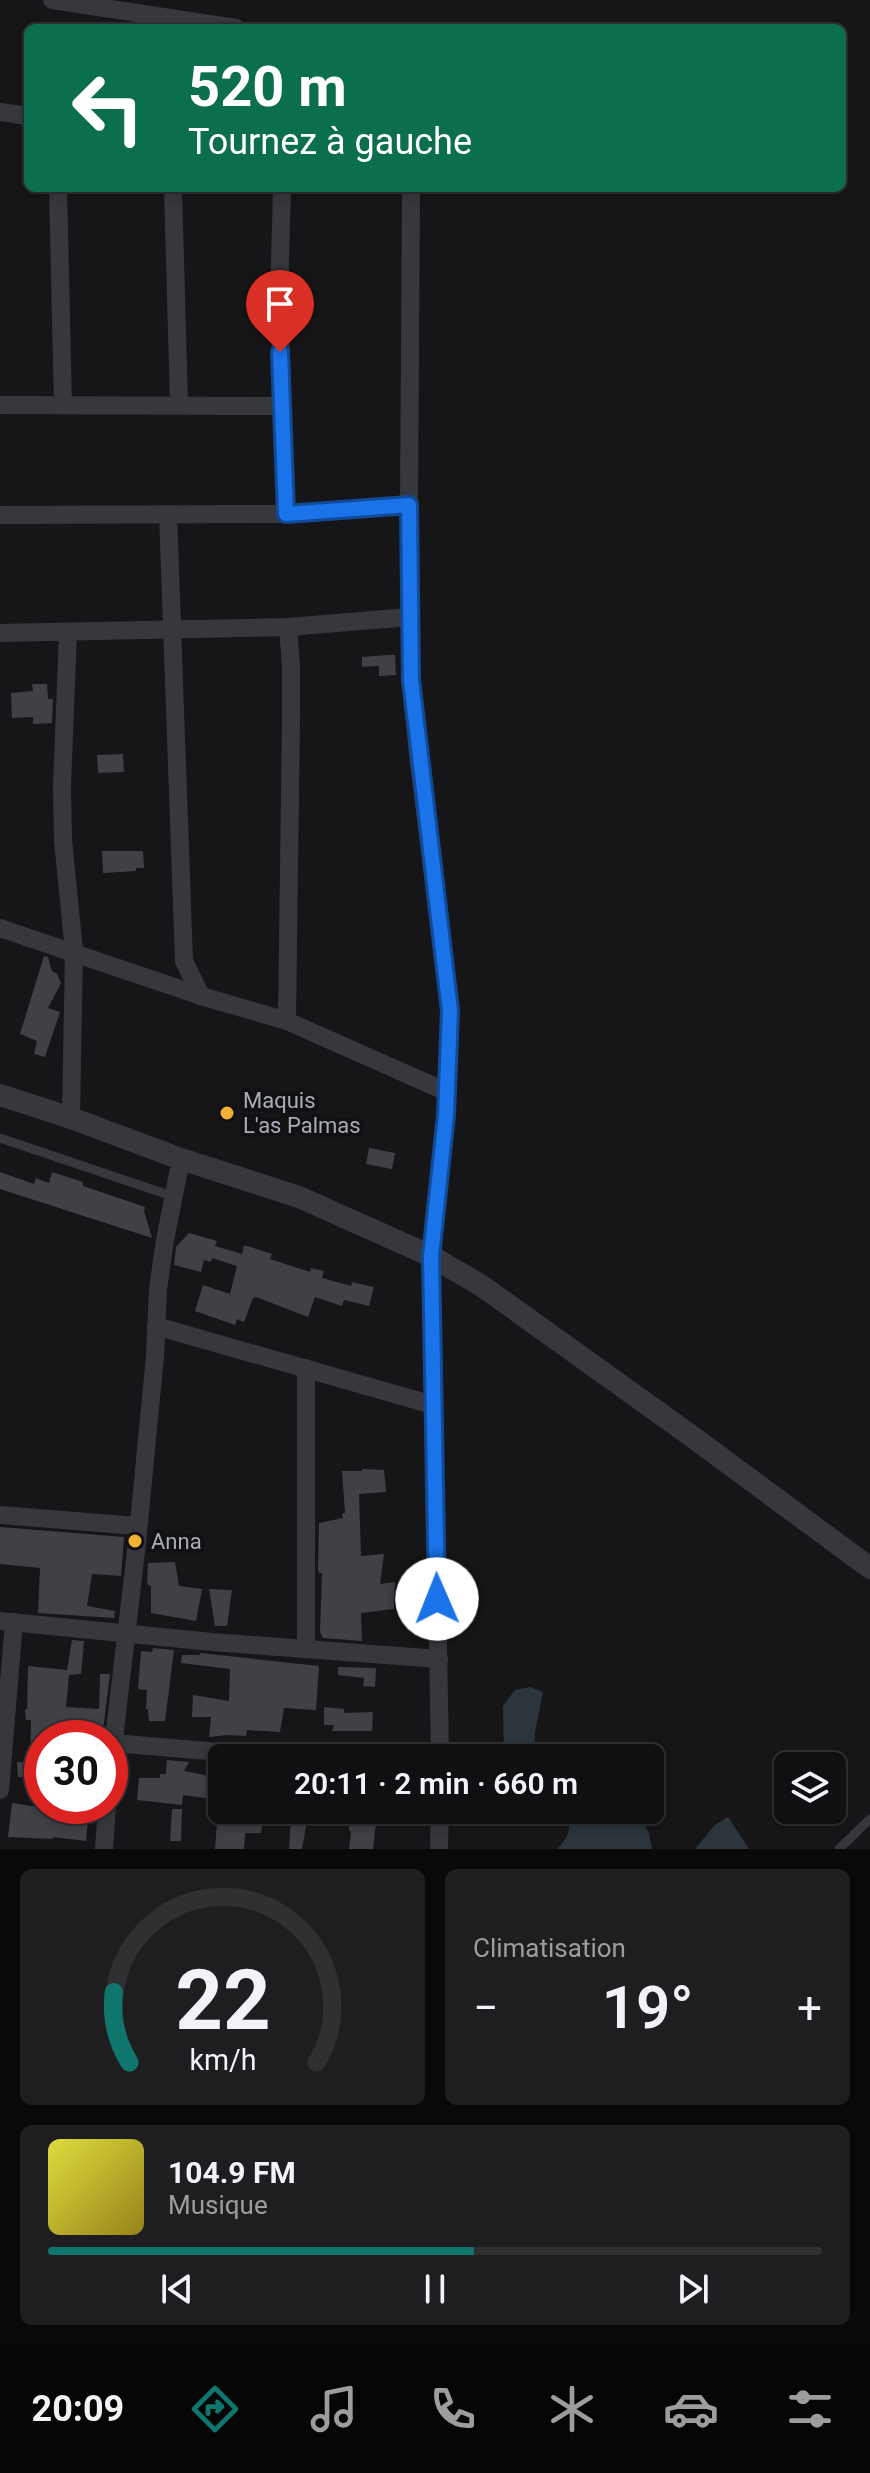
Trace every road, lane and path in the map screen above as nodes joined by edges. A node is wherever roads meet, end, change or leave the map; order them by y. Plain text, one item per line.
1 (52, 0) edge
2 (210, 24) edge
3 (0, 112) edge
4 (24, 115) edge
5 (58, 192) edge
6 (173, 192) edge
7 (282, 192) edge
8 (411, 192) edge
9 (179, 404) junction
10 (0, 405) edge
11 (63, 405) junction
12 (281, 406) junction
13 (409, 505) junction
14 (168, 514) junction
15 (286, 514) junction
16 (0, 515) edge
17 (410, 617) junction
18 (288, 627) junction
19 (173, 629) junction
20 (68, 632) junction
21 (0, 633) edge
22 (0, 928) edge
23 (74, 951) junction
24 (184, 961) junction
25 (156, 980) junction
26 (201, 996) junction
27 (287, 1021) junction
28 (447, 1092) junction
29 (0, 1095) edge
30 (71, 1118) junction
31 (0, 1138) edge
32 (181, 1159) junction
33 (175, 1197) junction
34 (431, 1256) junction
35 (156, 1326) junction
36 (306, 1368) junction
37 (433, 1405) junction
38 (0, 1515) edge
39 (138, 1526) junction
40 (870, 1568) edge
41 (7, 1622) edge
42 (126, 1633) junction
43 (306, 1649) junction
44 (439, 1659) junction
45 (116, 1720) edge
46 (2, 1739) edge
47 (128, 1744) edge
48 (440, 1744) edge
49 (208, 1751) edge
50 (0, 1790) edge
51 (870, 1819) edge
52 (106, 1824) edge
53 (440, 1824) edge
54 (104, 1849) edge
55 (439, 1849) edge
56 (839, 1849) edge

1 - 2 street
3 - 4 street
5 - 11 street
6 - 9 street
7 - 12 street
8 - 13 street
9 - 11 street
9 - 12 street
10 - 11 street
12 - 15 street
13 - 15 street
13 - 17 street
14 - 15 street
14 - 16 street
14 - 19 street
17 - 18 street
17 - 28 street
18 - 19 street
18 - 27 street
19 - 20 street
19 - 24 street
20 - 21 street
20 - 23 street
22 - 23 street
23 - 25 street
23 - 30 street
24 - 25 street
24 - 26 street
25 - 26 street
26 - 27 street
27 - 28 street
28 - 34 street
29 - 30 street
30 - 32 street
31 - 33 lane
32 - 33 street
32 - 34 street
33 - 35 street
34 - 37 street
34 - 40 street
35 - 36 street
35 - 39 street
36 - 37 street
36 - 43 street
37 - 44 street
38 - 39 street
39 - 42 street
41 - 42 street
41 - 46 street
42 - 43 street
42 - 45 street
43 - 44 street
44 - 48 street
46 - 50 street
47 - 49 street
51 - 56 lane
52 - 54 street
53 - 55 street

